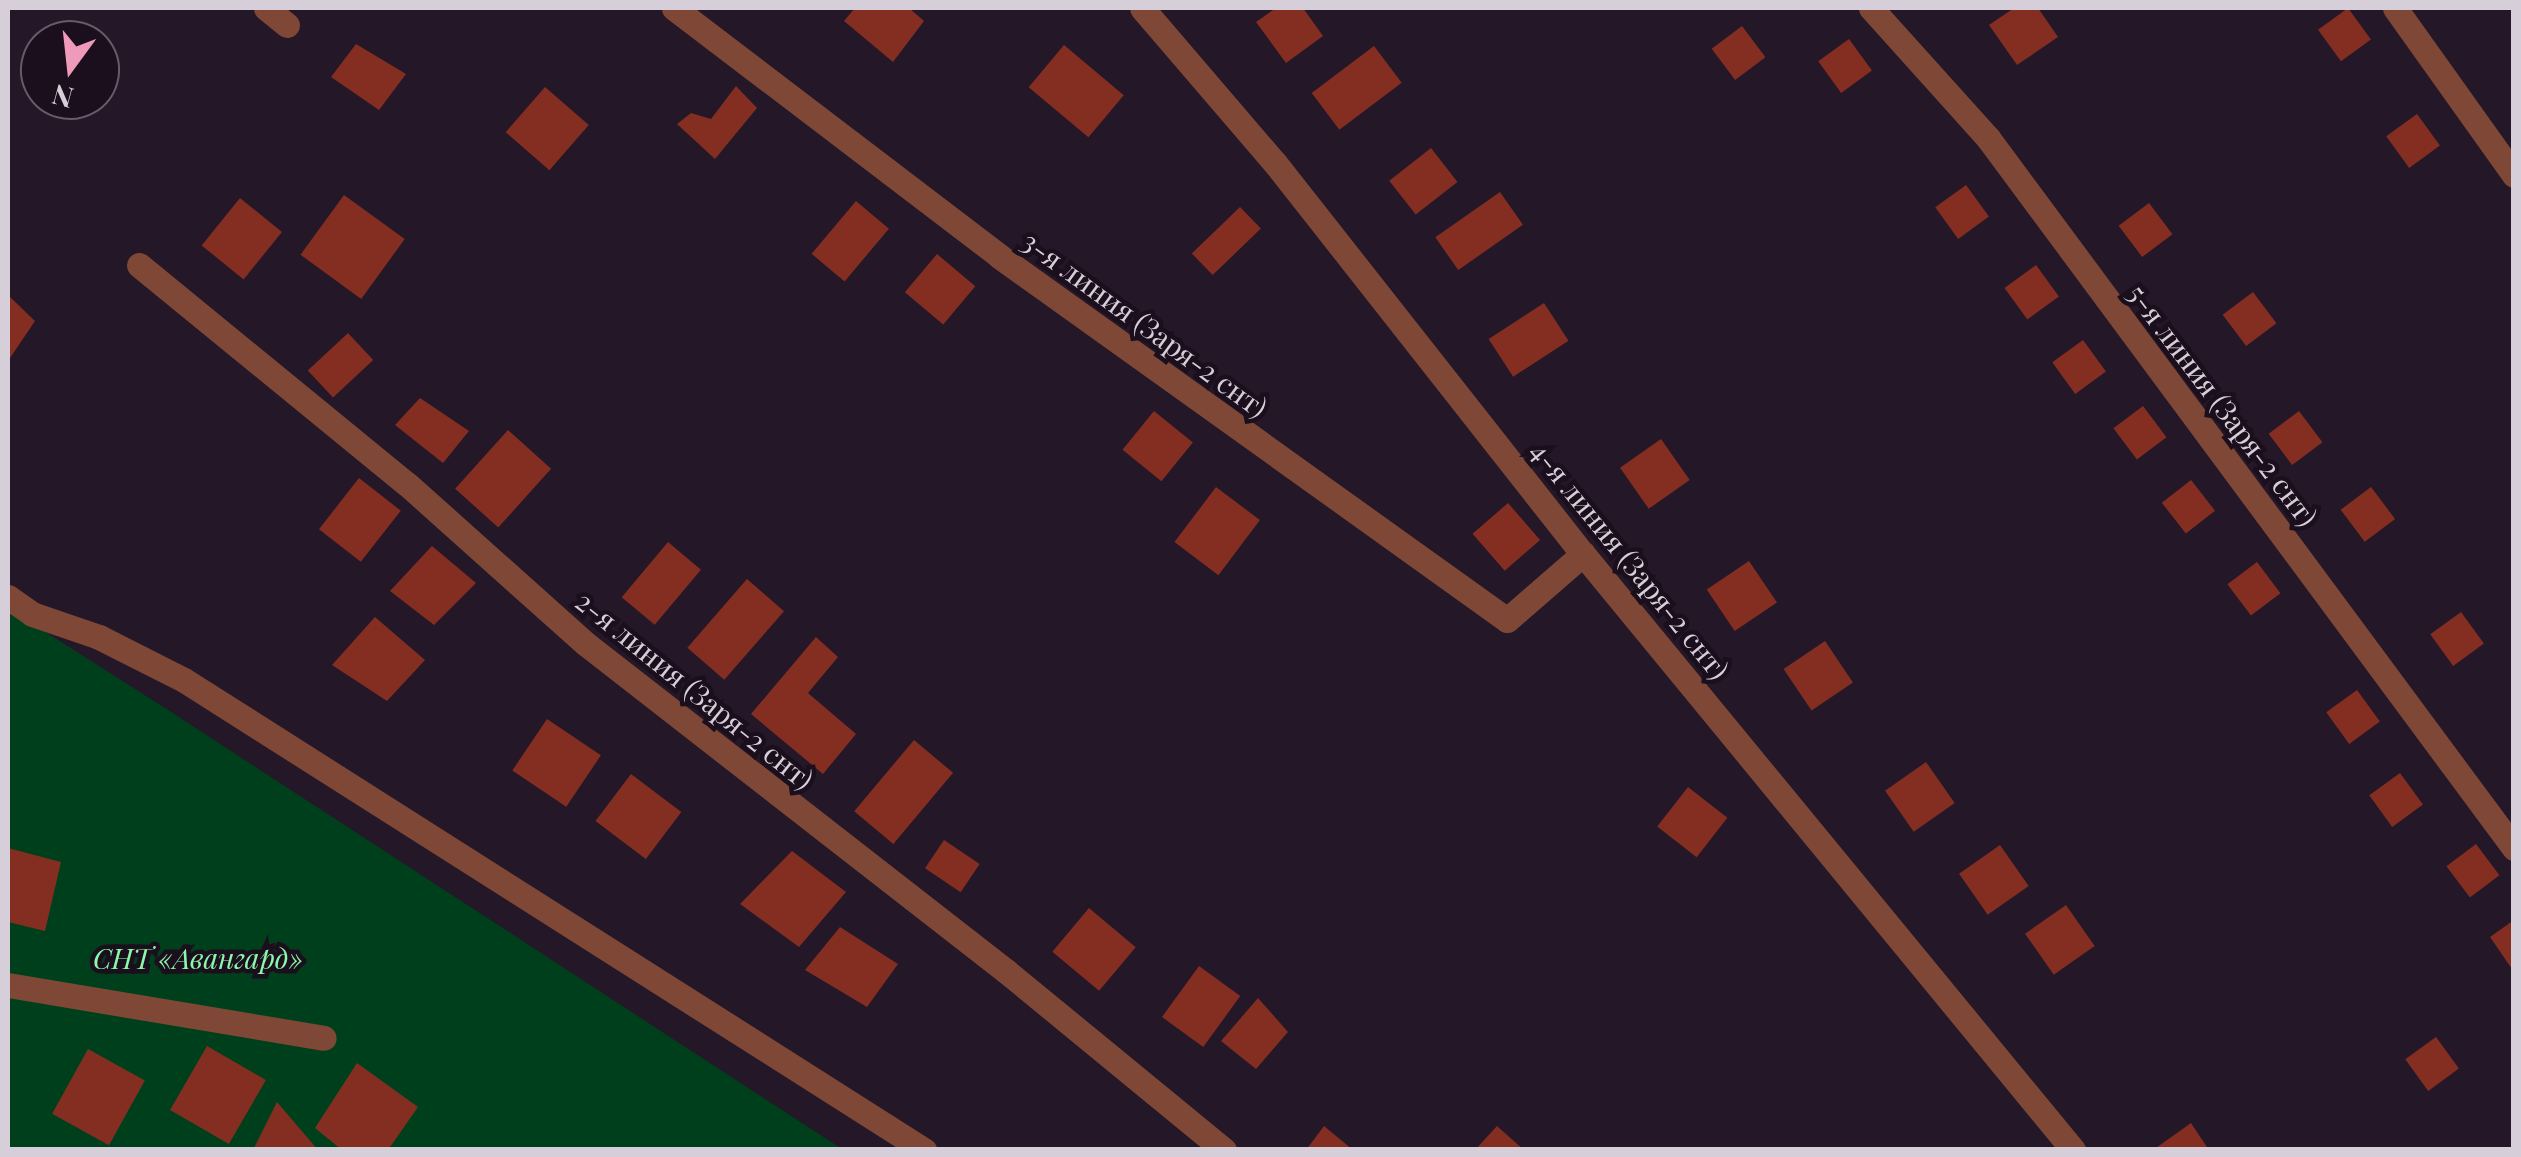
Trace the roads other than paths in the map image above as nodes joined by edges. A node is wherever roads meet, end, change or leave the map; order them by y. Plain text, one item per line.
1 (266, 8) edge
2 (674, 8) edge
3 (1142, 8) edge
4 (1871, 8) edge
5 (2396, 8) edge
6 (288, 26) dead end
7 (2514, 175) edge
8 (139, 265) dead end
9 (1584, 554) junction
10 (8, 597) edge
11 (2514, 848) edge
12 (8, 985) edge
13 (324, 1038) dead end
14 (924, 1150) edge
15 (1224, 1150) edge
16 (2073, 1150) edge

1 - 6 street
2 - 9 street, 3-я линия (Заря-2 снт)
3 - 9 street, 4-я линия (Заря-2 снт)
4 - 11 street, 5-я линия (Заря-2 снт)
5 - 7 street
8 - 15 street, 2-я линия (Заря-2 снт)
9 - 16 street, 4-я линия (Заря-2 снт)
10 - 14 street
12 - 13 street

